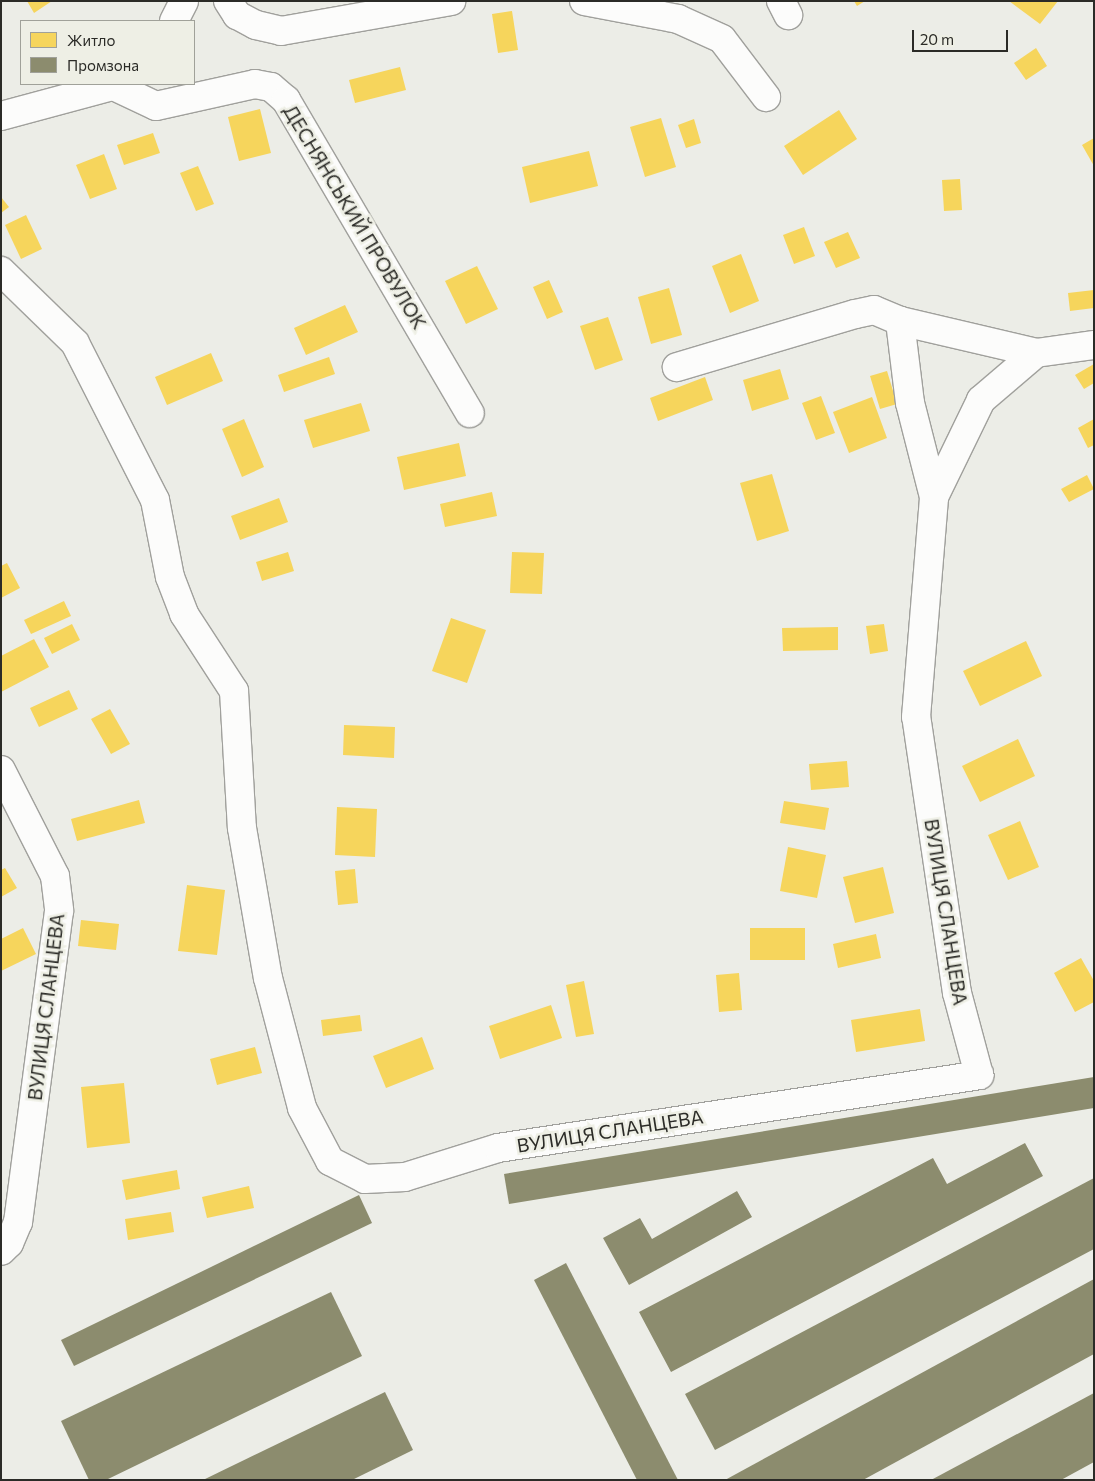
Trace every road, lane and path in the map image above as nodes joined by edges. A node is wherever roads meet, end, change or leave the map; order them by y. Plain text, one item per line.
1 (228, 1) edge
2 (451, 1) edge
3 (584, 1) edge
4 (118, 85) edge
5 (766, 97) dead end
6 (1, 116) edge
7 (1, 270) edge
8 (900, 321) junction
9 (1094, 345) edge
10 (1036, 353) junction
11 (677, 367) dead end
12 (470, 413) dead end
13 (934, 498) junction
14 (1, 770) edge
15 (1, 1251) edge

1 - 2 street
3 - 5 street
4 - 6 street
4 - 12 street, ДЕСНЯНСЬКИЙ ПРОВУЛОК
7 - 13 street, ВУЛИЦЯ СЛАНЦЕВА
8 - 10 street
8 - 11 street
8 - 13 street, ВУЛИЦЯ СЛАНЦЕВА
9 - 10 street
10 - 13 street
14 - 15 street, ВУЛИЦЯ СЛАНЦЕВА

